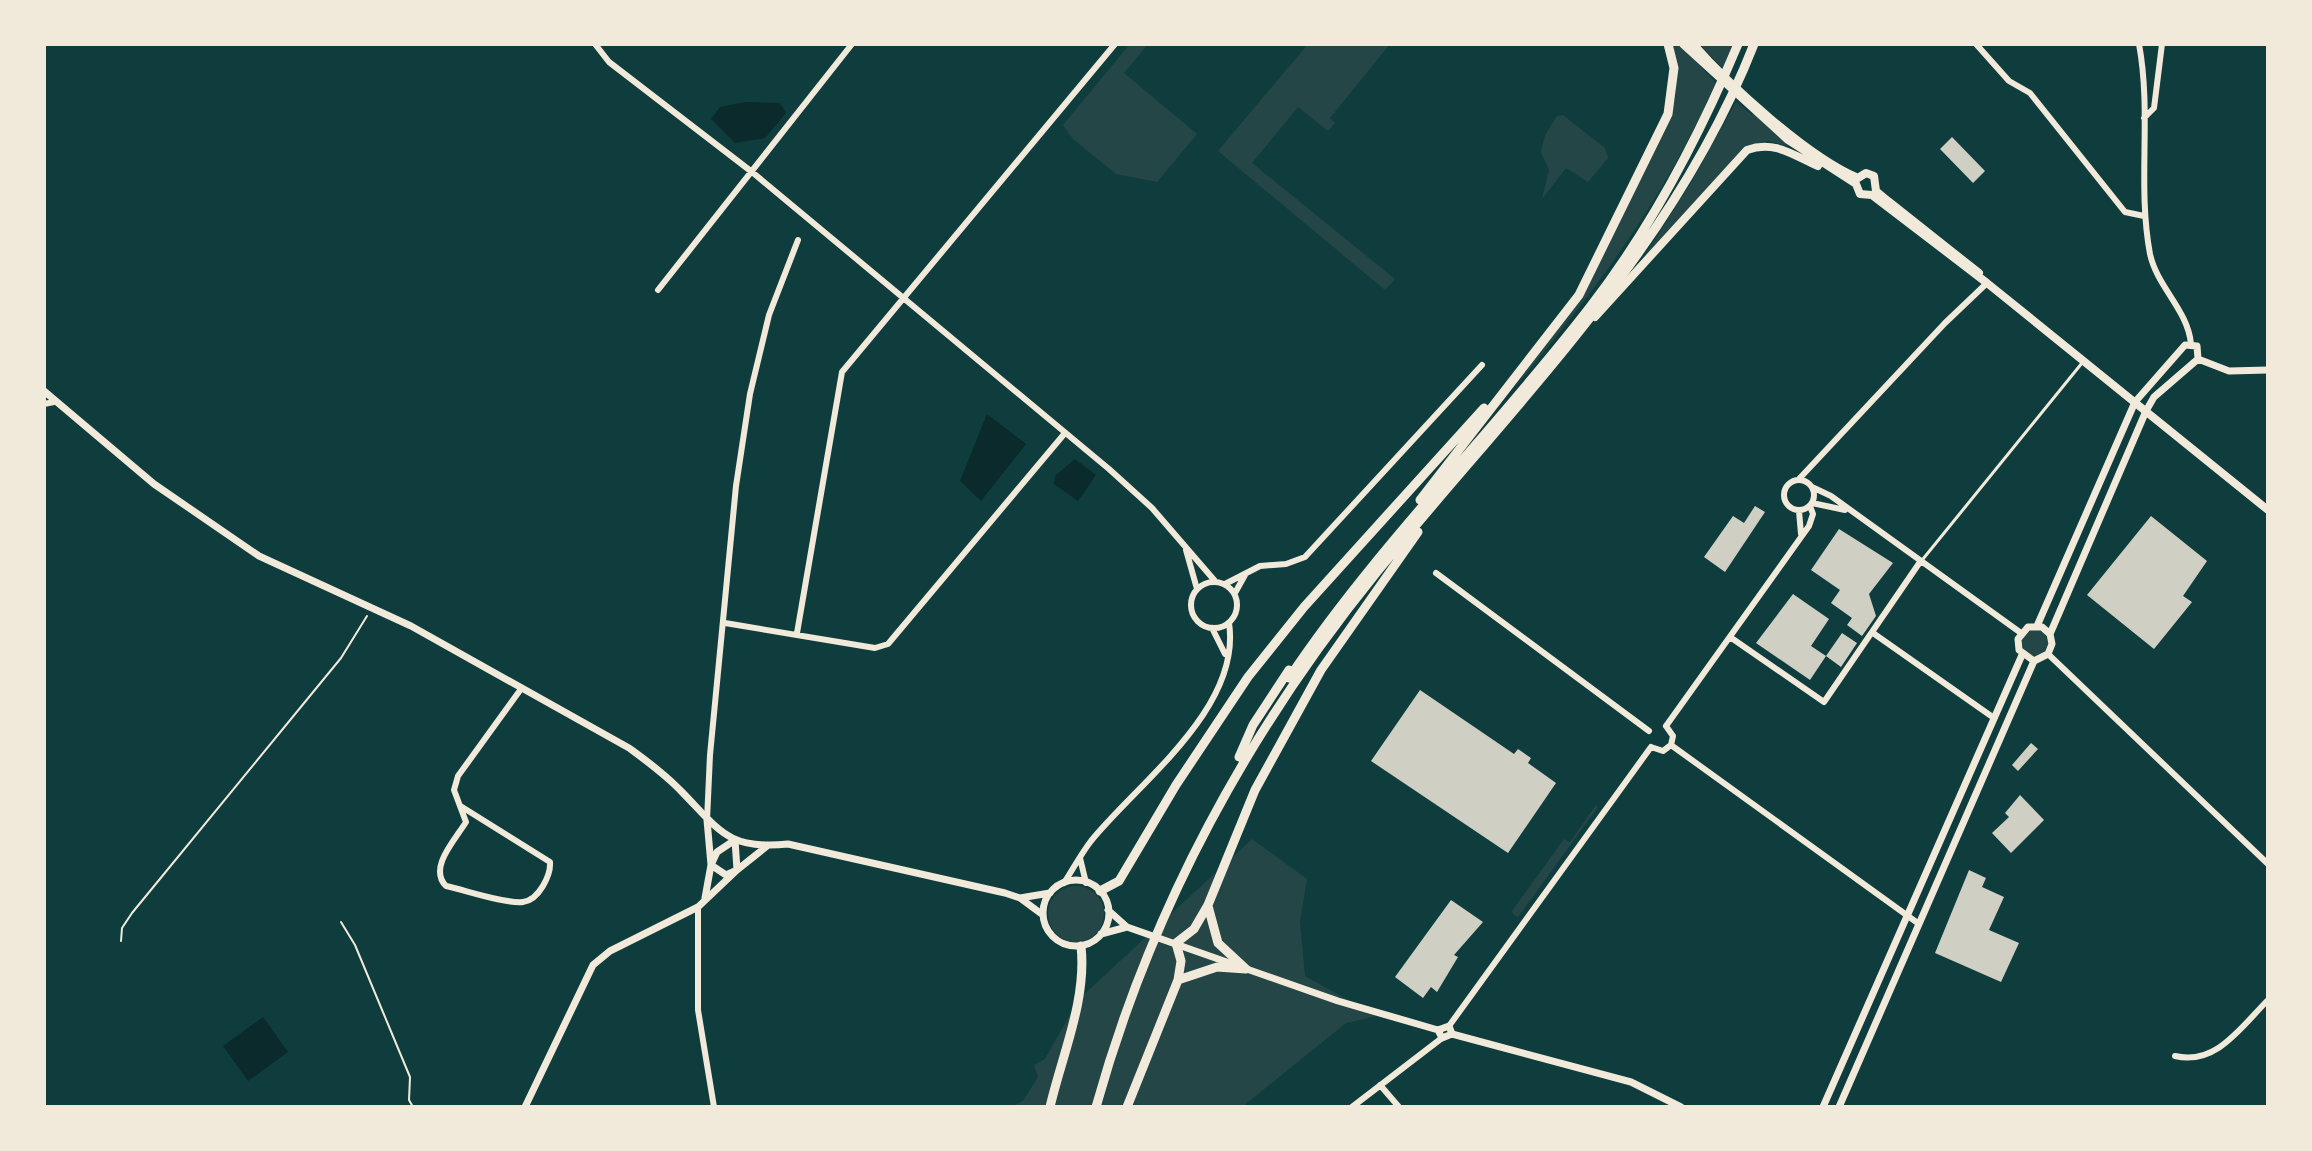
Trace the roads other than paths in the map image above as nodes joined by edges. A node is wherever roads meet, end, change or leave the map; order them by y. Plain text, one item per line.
1 (595, 44) edge
2 (852, 44) edge
3 (1115, 44) edge
4 (1668, 44) edge
5 (1683, 44) edge
6 (1693, 44) edge
7 (1738, 44) edge
8 (1754, 44) edge
9 (1976, 44) edge
10 (2139, 44) edge
11 (2162, 44) edge
12 (1704, 61) junction
13 (1753, 104) junction
14 (2144, 118) junction
15 (1829, 169) junction
16 (752, 172) junction
17 (1857, 181) junction
18 (1874, 193) junction
19 (2144, 216) junction
20 (798, 240) dead end
21 (1591, 273) junction
22 (1987, 283) junction
23 (658, 290) dead end
24 (902, 298) junction
25 (1586, 327) junction
26 (2191, 344) junction
27 (2181, 353) junction
28 (2198, 359) junction
29 (2084, 360) junction
30 (2189, 363) junction
31 (1482, 365) dead end
32 (2268, 370) edge
33 (44, 391) edge
34 (54, 402) junction
35 (2135, 402) junction
36 (44, 404) edge
37 (2146, 411) junction
38 (1065, 433) junction
39 (1810, 470) junction
40 (2104, 474) junction
41 (1799, 479) junction
42 (2117, 480) junction
43 (1810, 485) junction
44 (1451, 487) junction
45 (1811, 505) junction
46 (2268, 510) edge
47 (1799, 511) junction
48 (1848, 511) junction
49 (1801, 534) junction
50 (1185, 547) junction
51 (1920, 562) junction
52 (1436, 573) dead end
53 (1245, 575) junction
54 (1215, 581) junction
55 (1225, 584) junction
56 (1197, 589) junction
57 (1235, 593) junction
58 (725, 623) junction
59 (1229, 623) junction
60 (2037, 626) junction
61 (1212, 628) junction
62 (797, 633) junction
63 (1873, 633) junction
64 (2021, 633) junction
65 (2050, 634) junction
66 (1730, 637) junction
67 (2048, 654) junction
68 (2022, 655) junction
69 (1226, 658) junction
70 (2034, 661) junction
71 (521, 689) junction
72 (1994, 718) junction
73 (1666, 726) junction
74 (1649, 731) junction
75 (1671, 745) junction
76 (1651, 747) junction
77 (1239, 757) junction
78 (462, 807) junction
79 (707, 820) junction
80 (735, 840) junction
81 (767, 846) junction
82 (1080, 858) junction
83 (2268, 864) edge
84 (711, 865) junction
85 (737, 870) junction
86 (1064, 883) junction
87 (1086, 883) junction
88 (1100, 891) junction
89 (1050, 893) junction
90 (1020, 898) junction
91 (705, 900) junction
92 (1208, 905) junction
93 (698, 907) junction
94 (1108, 910) junction
95 (1164, 910) junction
96 (1043, 915) junction
97 (1906, 918) junction
98 (1919, 924) junction
99 (1127, 927) junction
100 (1101, 934) junction
101 (1176, 943) junction
102 (1081, 946) junction
103 (1246, 969) junction
104 (1178, 980) junction
105 (2268, 1000) edge
106 (1450, 1030) junction
107 (1440, 1034) junction
108 (2175, 1056) dead end
109 (1380, 1085) junction
110 (525, 1107) edge
111 (714, 1107) edge
112 (1050, 1107) edge
113 (1094, 1107) edge
114 (1127, 1107) edge
115 (1352, 1107) edge
116 (1399, 1107) edge
117 (1681, 1107) edge
118 (1823, 1107) edge
119 (1839, 1107) edge

1 - 16 street
2 - 16 street
3 - 24 street
4 - 21 main road
5 - 12 main road
6 - 12 main road
7 - 77 main road
8 - 25 main road
9 - 19 street
10 - 14 street
11 - 14 street
12 - 13 main road
13 - 15 main road
13 - 17 main road
14 - 19 street
15 - 17 main road
15 - 25 main road
16 - 23 street
16 - 24 street
17 - 18 main road
17 - 18 main road
18 - 22 main road
19 - 26 street
20 - 58 street
21 - 77 main road
21 - 88 main road
22 - 29 main road
22 - 39 street
24 - 38 street
24 - 62 street
25 - 44 main road
26 - 27 street
26 - 28 street
27 - 30 street
27 - 35 street
28 - 30 street
28 - 32 street
29 - 35 main road
29 - 51 lane
30 - 37 street
31 - 53 street
33 - 34 street
34 - 36 street
34 - 71 street
35 - 37 main road
35 - 40 street
37 - 42 street
37 - 46 main road
38 - 50 street
38 - 62 street
39 - 41 street
39 - 43 street
40 - 42 street
40 - 60 street
41 - 43 street
41 - 47 street
42 - 65 street
43 - 45 street
43 - 48 street
44 - 92 main road
44 - 95 main road
45 - 47 street
45 - 48 street
45 - 49 street
47 - 49 street
48 - 51 street
49 - 66 street
50 - 54 street
50 - 56 street
51 - 63 street
51 - 64 street
52 - 74 street
53 - 55 street
53 - 57 street
54 - 55 street
54 - 56 street
55 - 57 street
56 - 61 street
57 - 59 street
58 - 62 street
58 - 79 street
59 - 61 street
59 - 69 street
60 - 64 street
60 - 65 street
61 - 69 street
63 - 66 street
63 - 72 street
64 - 68 street
65 - 67 street
66 - 73 street
67 - 70 street
67 - 83 street
68 - 70 street
68 - 72 street
69 - 82 street
70 - 98 street
71 - 78 street
71 - 79 street
72 - 97 street
73 - 74 street
73 - 75 street
74 - 76 street
75 - 76 street
75 - 97 street
76 - 106 street
77 - 95 main road
78 - 78 street
79 - 80 street
79 - 84 street
80 - 81 street
80 - 84 street
80 - 85 street
81 - 85 street
81 - 90 street
82 - 86 street
82 - 87 street
84 - 85 street
84 - 91 street
85 - 91 street
86 - 87 street
86 - 89 street
87 - 88 street
88 - 94 street
89 - 90 street
89 - 96 street
90 - 96 street
91 - 93 street
92 - 101 main road
92 - 103 main road
93 - 110 street
93 - 111 street
94 - 99 street
94 - 100 street
95 - 113 main road
96 - 102 street
97 - 98 street
97 - 118 street
98 - 119 street
99 - 100 street
99 - 101 street
100 - 102 street
101 - 103 street
101 - 104 main road
102 - 112 main road
103 - 104 main road
103 - 107 street
104 - 114 main road
105 - 108 street
106 - 107 street
106 - 117 street
107 - 109 street
109 - 115 street
109 - 116 street

